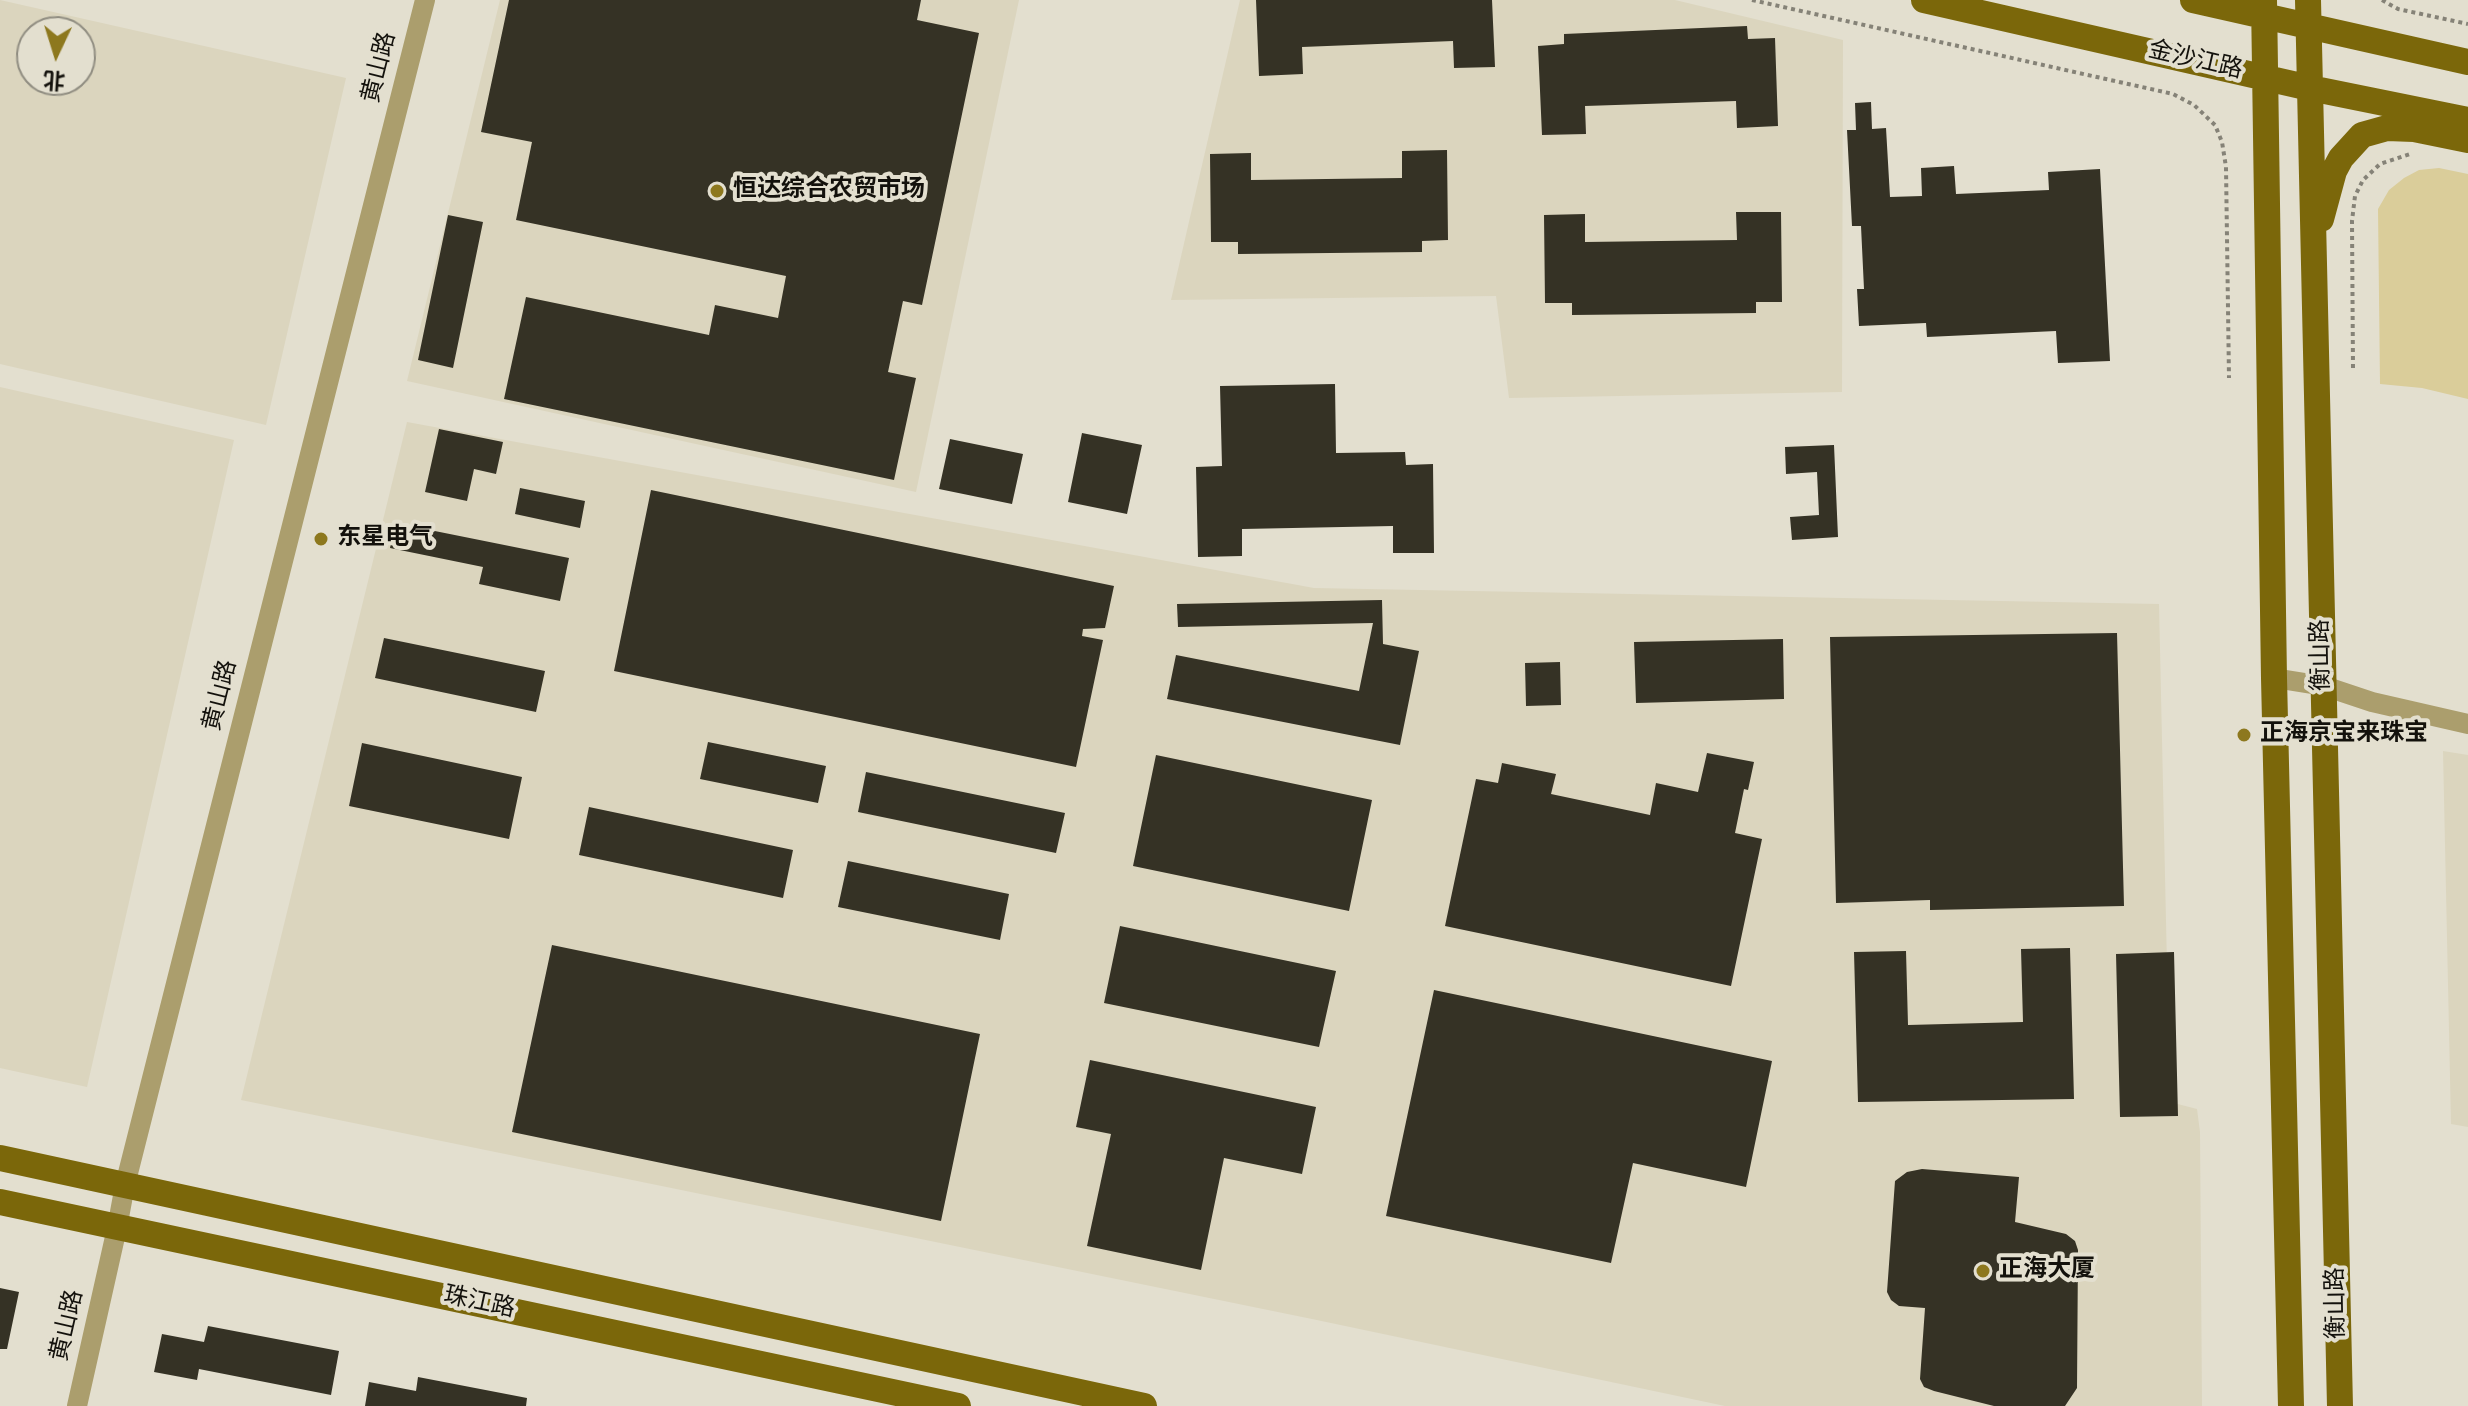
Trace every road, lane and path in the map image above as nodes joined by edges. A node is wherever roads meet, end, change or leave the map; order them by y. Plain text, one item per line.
1 (425, 0) edge
2 (1752, 0) edge
3 (1924, 0) edge
4 (2193, 0) edge
5 (2382, 0) edge
6 (2264, 8) edge
7 (2309, 13) edge
8 (2468, 24) edge
9 (2468, 62) edge
10 (2265, 78) junction
11 (2310, 88) junction
12 (2468, 120) edge
13 (2468, 140) edge
14 (2416, 153) dead end
15 (2313, 246) junction
16 (2353, 368) dead end
17 (2229, 378) dead end
18 (2274, 678) junction
19 (2324, 686) junction
20 (2468, 724) edge
21 (0, 1158) edge
22 (125, 1185) junction
23 (0, 1202) edge
24 (117, 1228) junction
25 (77, 1406) edge
26 (958, 1406) edge
27 (1144, 1406) edge
28 (2291, 1406) edge
29 (2340, 1406) edge

1 - 22 street, 黄山路
2 - 17 path
3 - 10 main road, 金沙江路
4 - 6 main road
5 - 8 path
6 - 7 main road
6 - 10 main road, 衡山路
7 - 9 main road
7 - 11 main road, 衡山路
10 - 11 main road, 金沙江路
10 - 18 main road, 衡山路
11 - 12 main road, 金沙江路
11 - 15 main road, 衡山路
13 - 15 main road
14 - 16 path
15 - 19 main road, 衡山路
18 - 19 street
18 - 28 main road, 衡山路
19 - 20 street
19 - 29 main road, 衡山路
21 - 22 main road
22 - 24 street, 黄山路
22 - 27 main road
23 - 24 main road, 珠江路
24 - 25 street, 黄山路
24 - 26 main road, 珠江路

